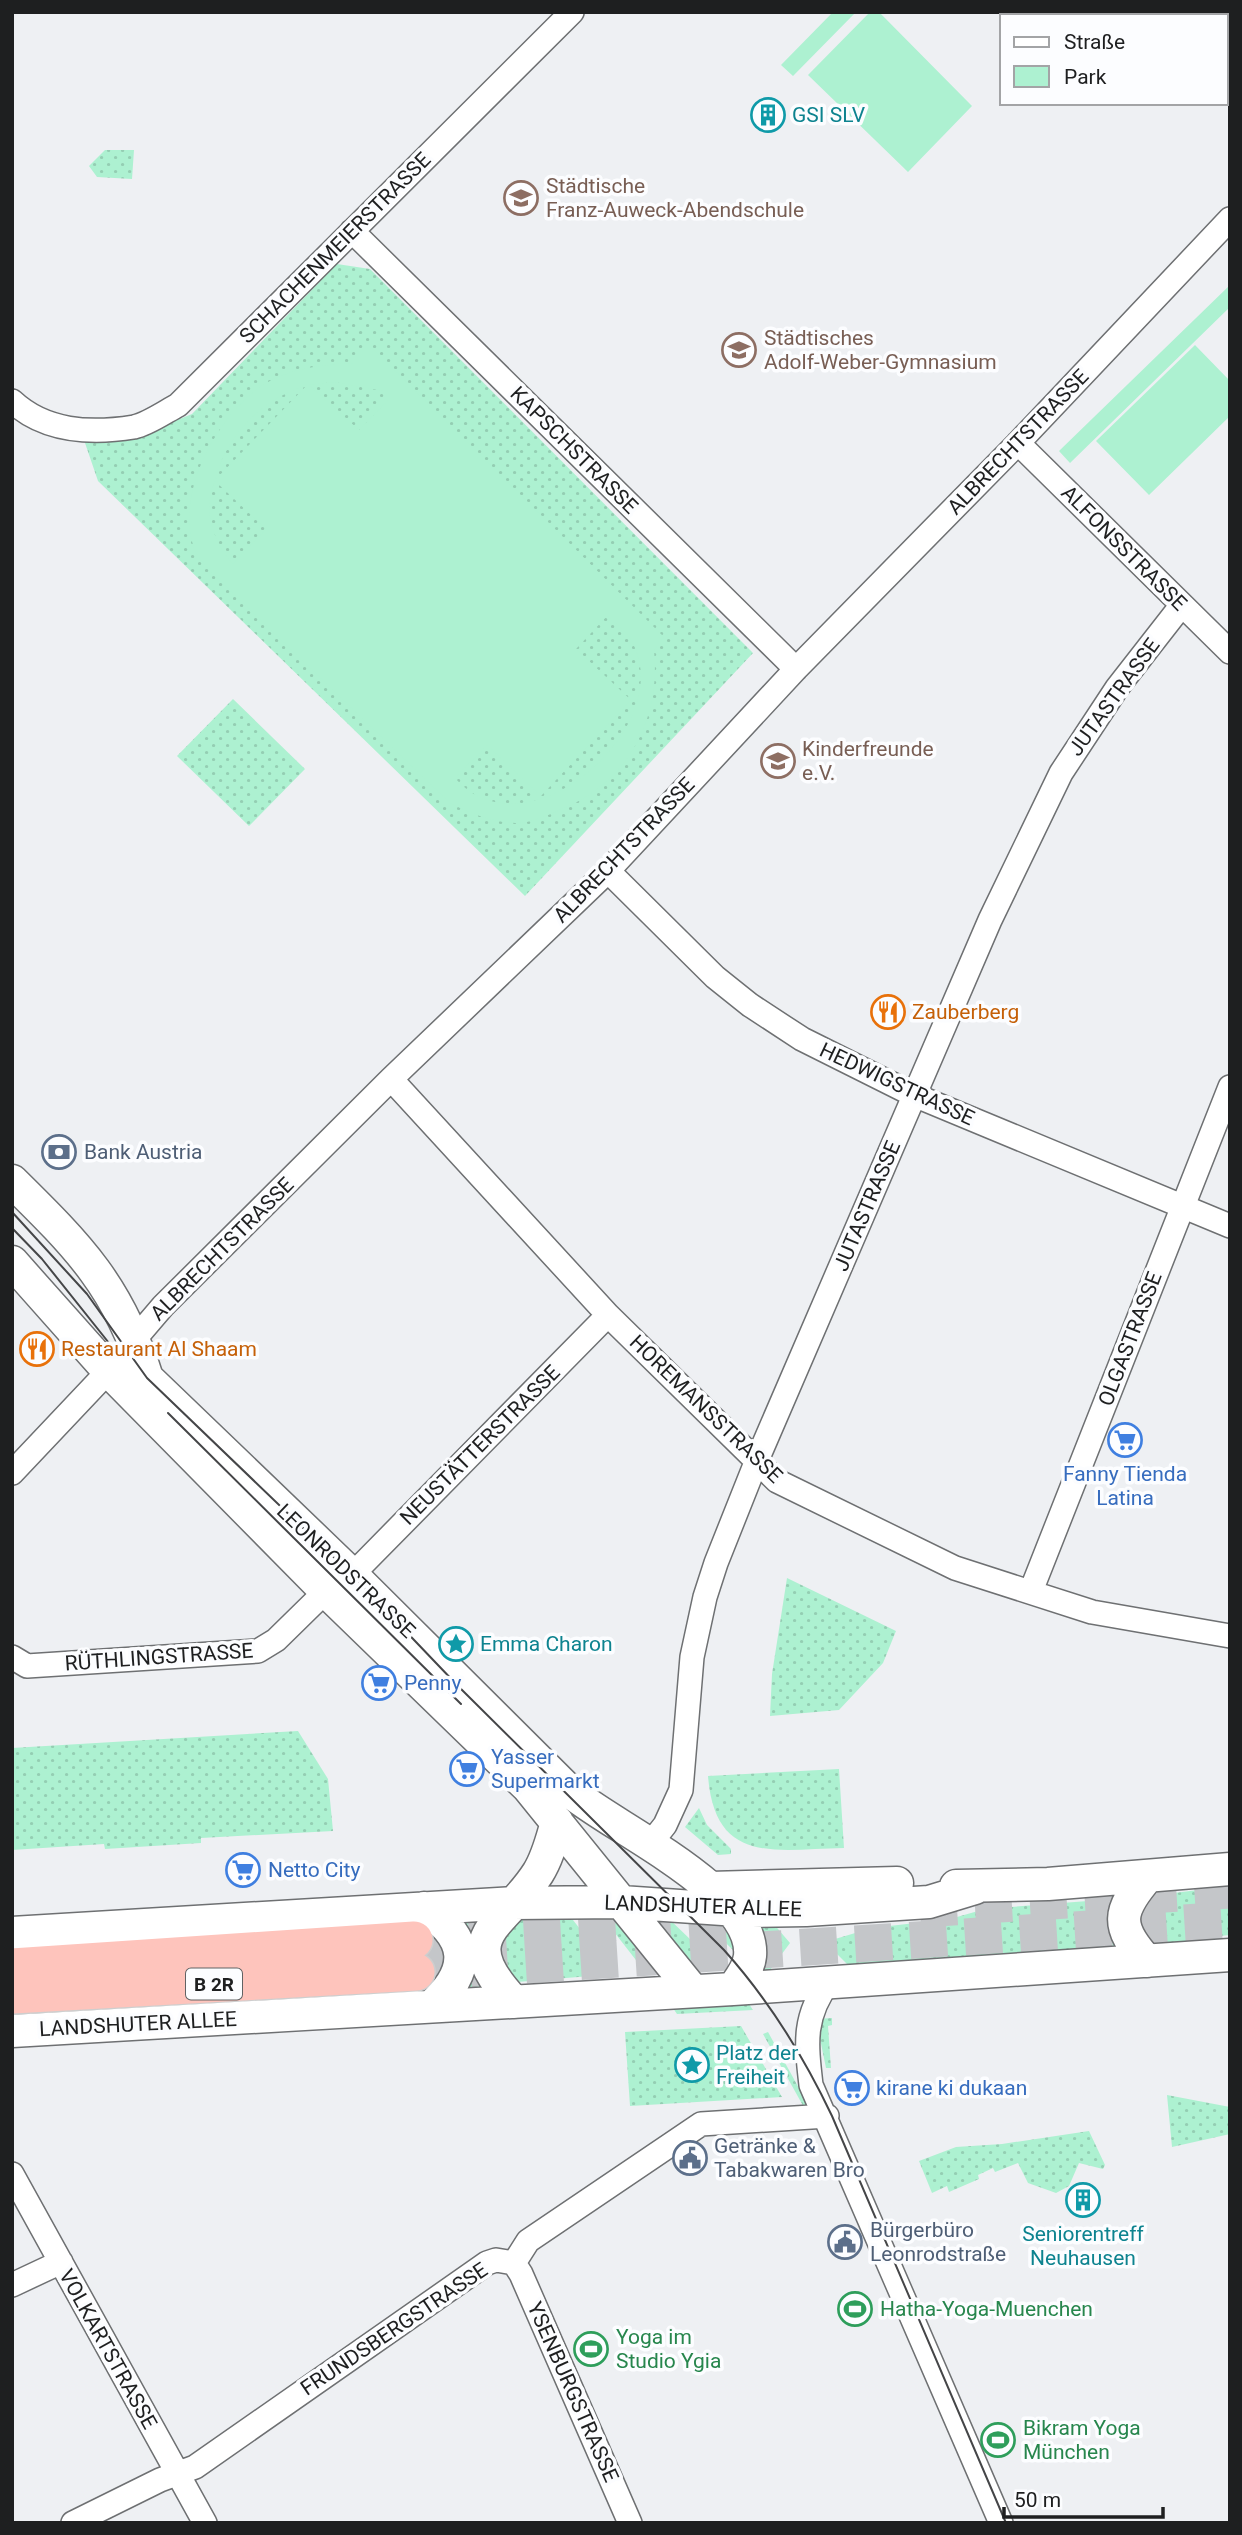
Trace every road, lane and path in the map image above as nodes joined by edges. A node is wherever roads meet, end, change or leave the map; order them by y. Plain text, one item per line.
1 (572, 12) edge
2 (1230, 219) edge
3 (352, 231) junction
4 (12, 401) edge
5 (1018, 443) junction
6 (1181, 606) junction
7 (1230, 652) edge
8 (796, 668) junction
9 (608, 871) junction
10 (391, 1079) junction
11 (1230, 1087) edge
12 (915, 1095) junction
13 (12, 1181) edge
14 (1182, 1207) junction
15 (1230, 1226) edge
16 (12, 1262) edge
17 (608, 1315) junction
18 (135, 1339) junction
19 (108, 1370) junction
20 (757, 1460) junction
21 (12, 1473) edge
22 (339, 1583) junction
23 (1031, 1591) junction
24 (1230, 1636) edge
25 (12, 1657) edge
26 (557, 1822) junction
27 (650, 1844) junction
28 (1230, 1869) edge
29 (1147, 1877) junction
30 (720, 1899) junction
31 (621, 1902) junction
32 (513, 1903) junction
33 (12, 1933) edge
34 (418, 1940) junction
35 (1230, 1955) edge
36 (1147, 1961) junction
37 (12, 1967) edge
38 (831, 1980) junction
39 (733, 1989) junction
40 (693, 1991) junction
41 (12, 1995) edge
42 (514, 2002) junction
43 (432, 2006) junction
44 (12, 2032) edge
45 (827, 2116) junction
46 (12, 2174) edge
47 (61, 2262) junction
48 (514, 2263) junction
49 (12, 2285) edge
50 (177, 2473) junction
51 (73, 2523) edge
52 (205, 2523) edge
53 (630, 2523) edge
54 (1001, 2523) edge

1 - 3 street, SCHACHENMEIERSTRASSE
2 - 5 street, ALBRECHTSTRASSE
3 - 4 street, SCHACHENMEIERSTRASSE
3 - 8 street, KAPSCHSTRASSE
5 - 6 street, ALFONSSTRASSE
5 - 8 street, ALBRECHTSTRASSE
6 - 7 street, ALFONSSTRASSE
6 - 12 street, JUTASTRASSE
8 - 9 street, ALBRECHTSTRASSE
9 - 10 street, ALBRECHTSTRASSE
9 - 12 street, HEDWIGSTRASSE
10 - 17 street, HOREMANSSTRASSE
10 - 18 street, ALBRECHTSTRASSE
11 - 14 street, OLGASTRASSE
12 - 14 street, HEDWIGSTRASSE
12 - 20 street, JUTASTRASSE
13 - 18 main road, LEONRODSTRASSE
14 - 15 street, HEDWIGSTRASSE
14 - 23 street, OLGASTRASSE
16 - 19 main road, LEONRODSTRASSE
17 - 20 street, HOREMANSSTRASSE
17 - 22 street, NEUSTÄTTERSTRASSE
18 - 19 street, ALBRECHTSTRASSE
18 - 22 main road, LEONRODSTRASSE
19 - 21 street, ALBRECHTSTRASSE
19 - 22 main road, LEONRODSTRASSE
20 - 23 street, HOREMANSSTRASSE
20 - 27 street, JUTASTRASSE
22 - 25 street, RÜTHLINGSTRASSE
22 - 26 main road, LEONRODSTRASSE
22 - 27 main road, LEONRODSTRASSE
23 - 24 street, HOREMANSSTRASSE
26 - 31 main road, LEONRODSTRASSE
26 - 32 main road
27 - 30 main road, LEONRODSTRASSE
28 - 29 main road, LANDSHUTER ALLEE
29 - 30 main road, LANDSHUTER ALLEE
29 - 36 main road
30 - 31 main road, LANDSHUTER ALLEE
30 - 39 main road, LEONRODSTRASSE
31 - 32 main road, LANDSHUTER ALLEE
31 - 40 main road, LEONRODSTRASSE
32 - 34 main road, LANDSHUTER ALLEE
32 - 42 main road
33 - 34 main road, LANDSHUTER ALLEE
34 - 37 highway, LANDSHUTER ALLEE / B 2R
34 - 41 highway, LANDSHUTER ALLEE / B 2R
34 - 43 main road
35 - 36 main road
36 - 38 main road
38 - 39 main road
38 - 45 street
39 - 40 main road
40 - 42 main road, LANDSHUTER ALLEE
42 - 43 main road, LANDSHUTER ALLEE
43 - 44 main road, LANDSHUTER ALLEE
45 - 48 street, FRUNDSBERGSTRASSE
45 - 54 street
46 - 47 street, VOLKARTSTRASSE
47 - 49 street
47 - 50 street, VOLKARTSTRASSE
48 - 50 street, FRUNDSBERGSTRASSE
48 - 53 street, YSENBURGSTRASSE
50 - 51 street, FRUNDSBERGSTRASSE
50 - 52 street, VOLKARTSTRASSE

